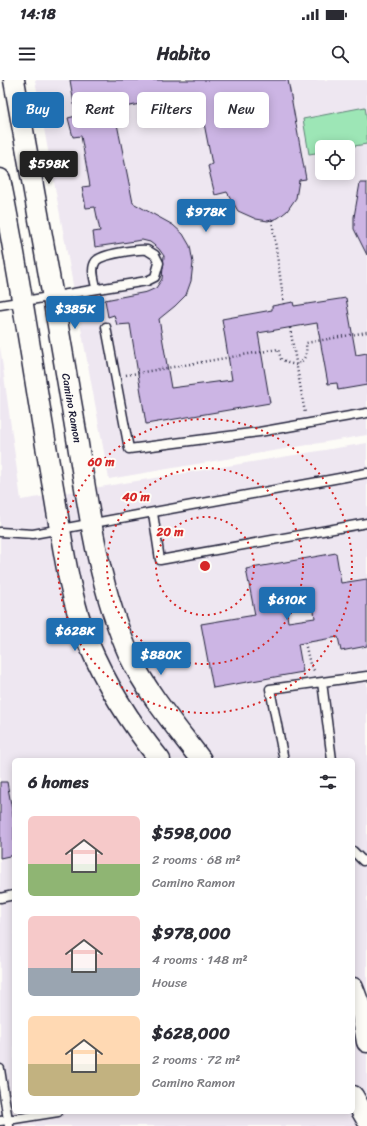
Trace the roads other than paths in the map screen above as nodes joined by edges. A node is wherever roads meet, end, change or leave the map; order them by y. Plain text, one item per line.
1 (14, 80) edge
2 (0, 179) edge
3 (96, 288) junction
4 (53, 296) junction
5 (22, 301) junction
6 (0, 305) edge
7 (106, 327) dead end
8 (367, 413) edge
9 (367, 473) edge
10 (153, 513) junction
11 (367, 523) edge
12 (91, 524) junction
13 (61, 529) junction
14 (0, 532) edge
15 (367, 676) edge
16 (322, 682) junction
17 (159, 758) edge
18 (199, 758) edge
19 (284, 758) edge
20 (332, 758) edge
21 (355, 853) edge
22 (366, 863) edge
23 (12, 895) edge
24 (0, 898) edge
25 (355, 993) edge
26 (367, 1042) edge
27 (0, 1069) edge
28 (355, 1099) edge
29 (49, 1114) edge
30 (367, 1120) edge
31 (6, 1123) edge

1 - 4 street, Camino Ramon
2 - 5 street
3 - 3 lane
3 - 4 lane
4 - 5 lane
4 - 12 street, Camino Ramon
5 - 6 lane
5 - 13 street
7 - 8 lane
9 - 10 lane
10 - 11 lane
10 - 12 lane
12 - 13 lane
12 - 18 street, Camino Ramon
13 - 14 lane
13 - 17 street
15 - 16 lane
16 - 19 lane
16 - 20 lane
21 - 22 lane
23 - 24 lane
25 - 26 street
27 - 31 lane
28 - 30 street
29 - 31 lane

